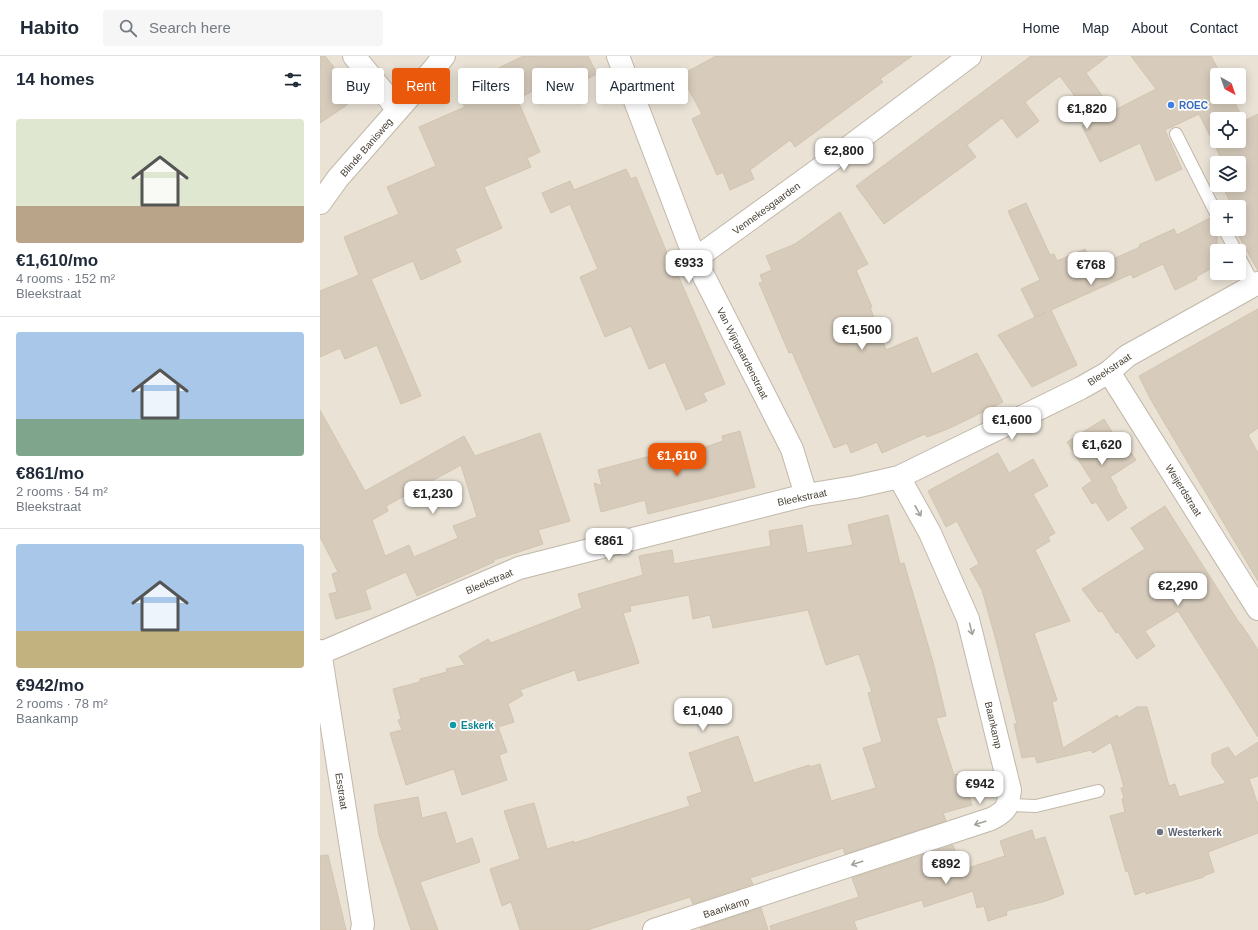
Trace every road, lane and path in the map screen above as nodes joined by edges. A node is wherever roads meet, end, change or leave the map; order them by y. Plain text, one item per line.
1 (354, 56) edge
2 (444, 56) edge
3 (618, 56) edge
4 (970, 56) edge
5 (398, 110) junction
6 (1176, 134) dead end
7 (1210, 201) edge
8 (320, 203) edge
9 (696, 259) junction
10 (1246, 268) edge
11 (1256, 284) edge
12 (1109, 372) junction
13 (899, 477) junction
14 (806, 495) junction
15 (1258, 609) edge
16 (320, 652) edge
17 (1098, 791) dead end
18 (1008, 805) junction
19 (362, 930) edge
20 (654, 930) edge

1 - 5 street
2 - 5 street, Blinde Banisweg
3 - 9 street, Van Wijngaardenstraat
4 - 9 street, Vennekesgaarden
5 - 8 street, Blinde Banisweg
6 - 7 lane
9 - 14 street, Van Wijngaardenstraat
10 - 11 lane
11 - 12 street, Bleekstraat
12 - 13 street, Bleekstraat
12 - 15 street, Weijerdstraat
13 - 14 street, Bleekstraat
13 -> 18 street, Baankamp
14 - 16 street, Bleekstraat
16 - 19 street, Esstraat
17 - 18 lane
18 -> 20 street, Baankamp

